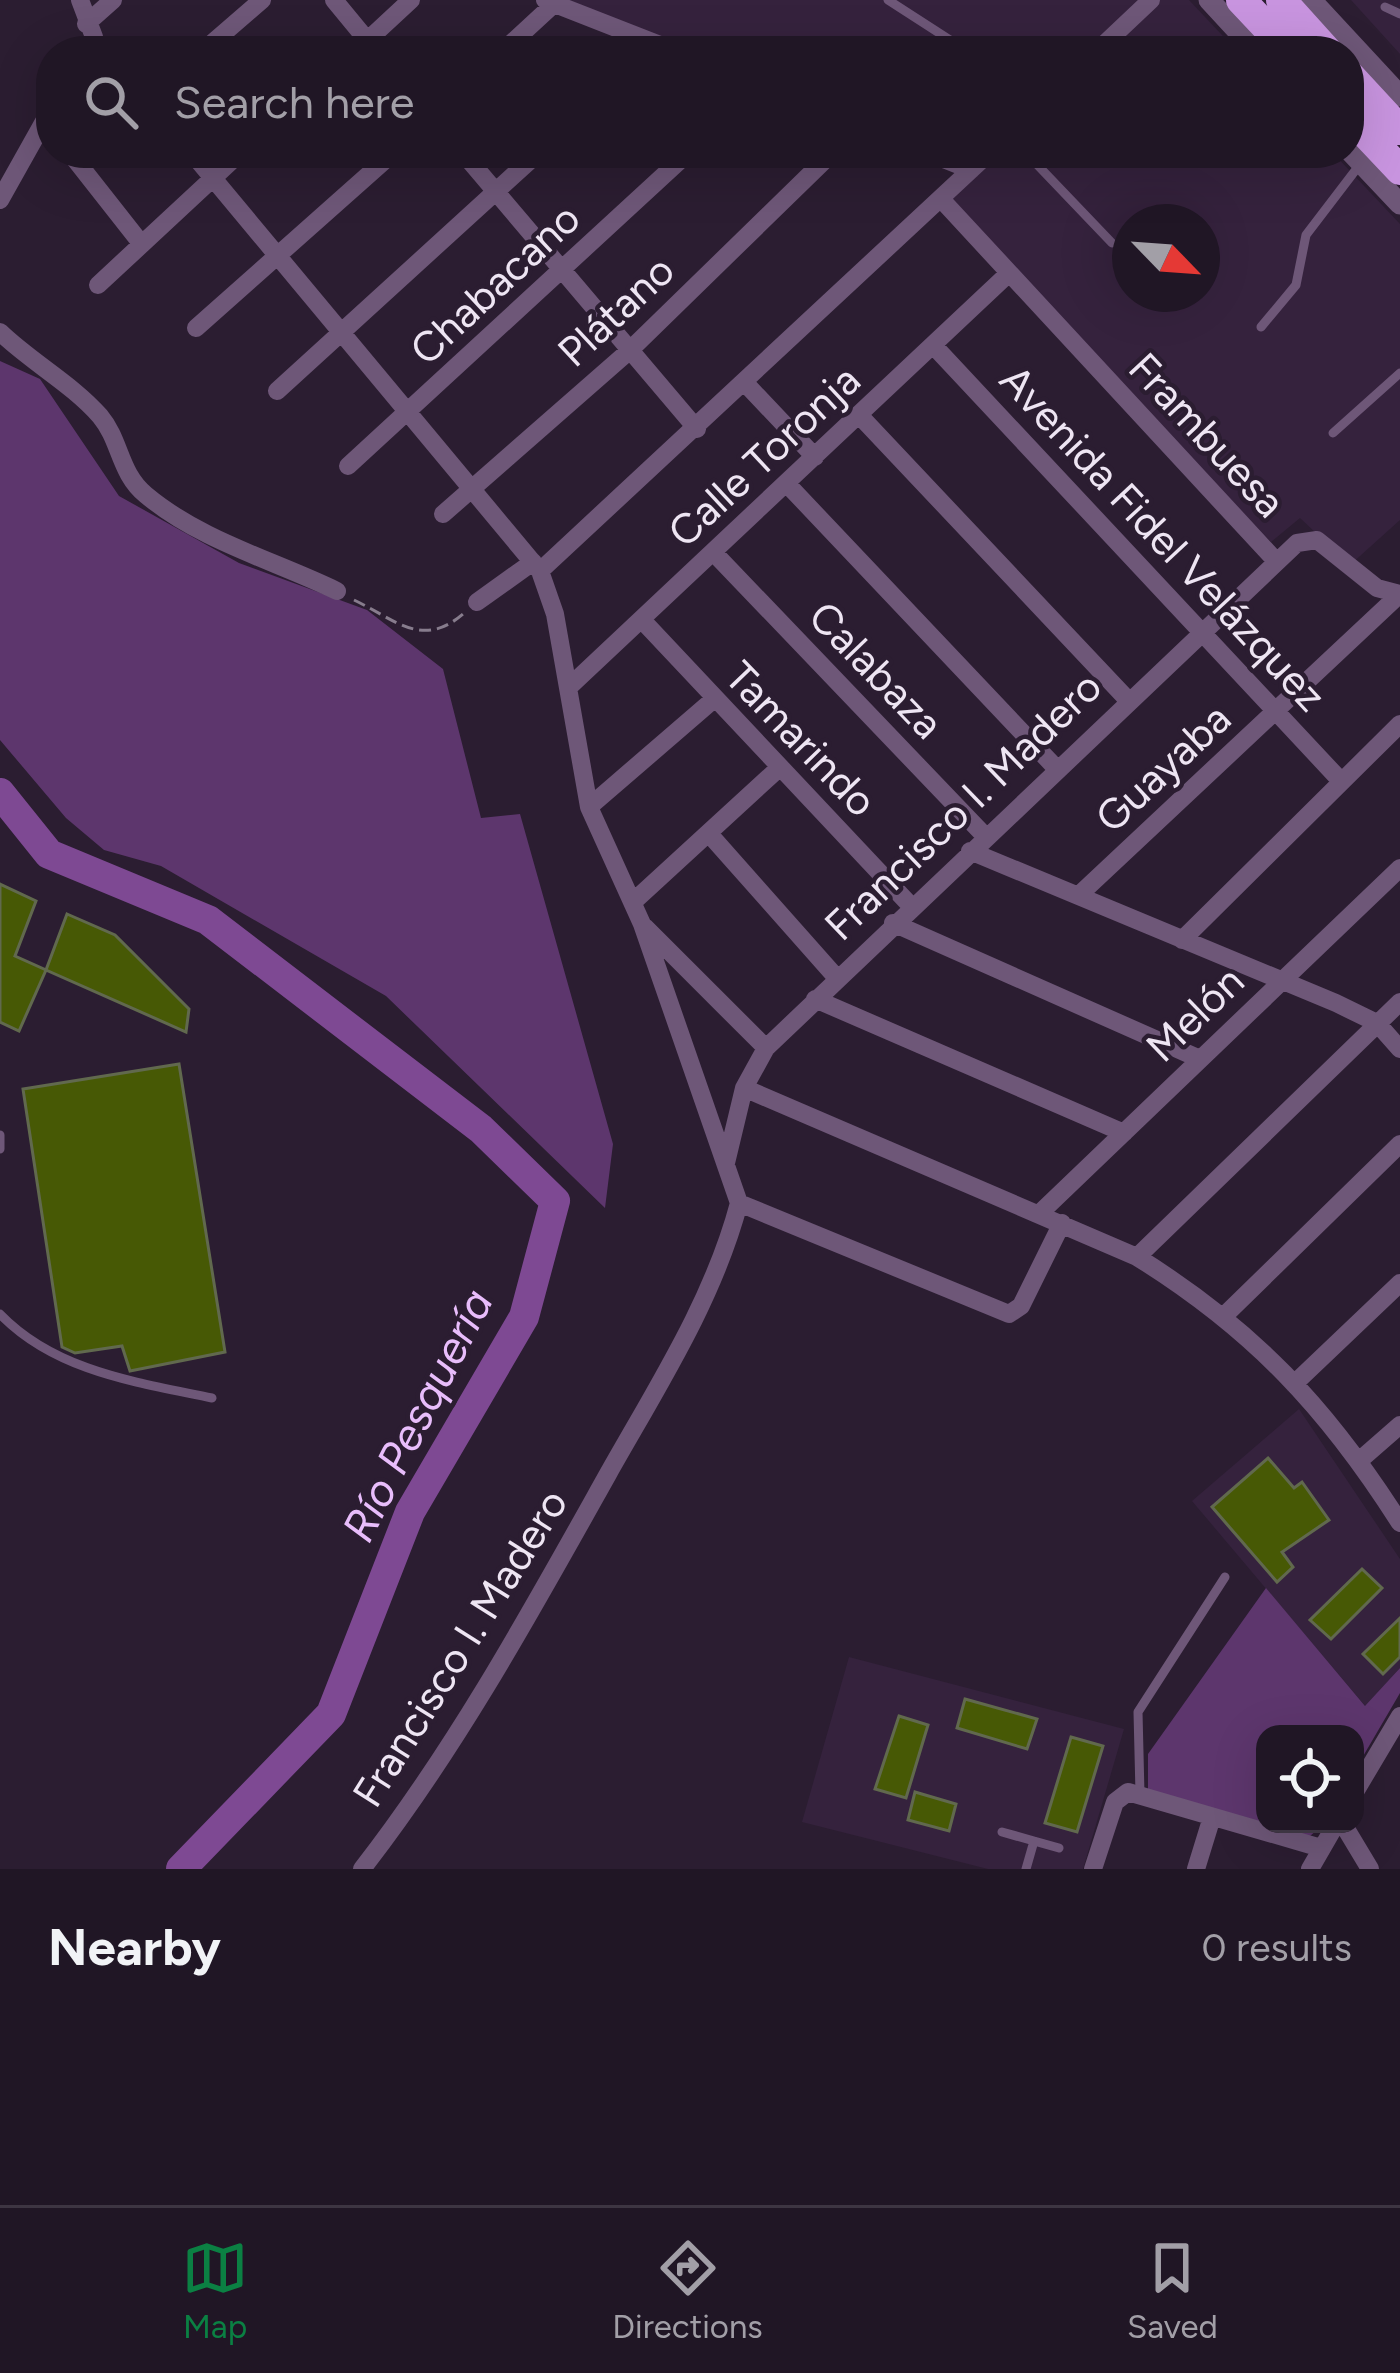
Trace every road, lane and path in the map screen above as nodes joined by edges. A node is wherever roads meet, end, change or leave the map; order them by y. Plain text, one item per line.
1 (80, 0) edge
2 (113, 0) edge
3 (262, 0) edge
4 (334, 0) edge
5 (411, 0) edge
6 (888, 0) edge
7 (1151, 0) edge
8 (1209, 0) edge
9 (1241, 0) edge
10 (1281, 0) edge
11 (1311, 0) edge
12 (550, 2) edge
13 (1385, 7) dead end
14 (1400, 14) edge
15 (91, 36) edge
16 (95, 36) edge
17 (220, 36) edge
18 (358, 36) edge
19 (377, 36) edge
20 (517, 36) edge
21 (630, 36) edge
22 (944, 36) edge
23 (1113, 36) edge
24 (1242, 36) edge
25 (1275, 36) edge
26 (1314, 36) edge
27 (1344, 36) edge
28 (1364, 57) edge
29 (1364, 90) edge
30 (1400, 96) edge
31 (1400, 130) edge
32 (1364, 132) edge
33 (36, 140) edge
34 (1364, 166) edge
35 (82, 168) edge
36 (204, 168) edge
37 (222, 168) edge
38 (376, 168) edge
39 (475, 168) edge
40 (521, 168) edge
41 (672, 168) edge
42 (817, 168) edge
43 (966, 168) edge
44 (1040, 168) edge
45 (1348, 168) edge
46 (971, 170) joint
47 (1400, 170) edge
48 (212, 177) junction
49 (495, 192) junction
50 (941, 199) junction
51 (0, 200) edge
52 (1400, 205) edge
53 (140, 242) junction
54 (1112, 243) dead end
55 (275, 259) junction
56 (562, 273) junction
57 (1007, 275) junction
58 (98, 285) dead end
59 (1261, 327) dead end
60 (196, 328) dead end
61 (0, 332) edge
62 (338, 335) junction
63 (933, 345) junction
64 (629, 351) junction
65 (1400, 374) edge
66 (746, 384) junction
67 (277, 391) dead end
68 (406, 414) junction
69 (860, 416) junction
70 (697, 429) junction
71 (1334, 434) dead end
72 (815, 458) junction
73 (348, 466) dead end
74 (788, 484) junction
75 (475, 488) junction
76 (443, 514) dead end
77 (1309, 538) joint
78 (715, 554) junction
79 (1276, 561) junction
80 (536, 567) junction
81 (337, 591) joint
82 (1400, 594) edge
83 (477, 602) joint
84 (642, 620) junction
85 (1199, 633) junction
86 (569, 687) junction
87 (1127, 699) junction
88 (712, 700) junction
89 (1276, 711) junction
90 (1400, 724) edge
91 (1055, 767) junction
92 (779, 768) junction
93 (1340, 780) junction
94 (590, 807) junction
95 (711, 836) junction
96 (985, 836) junction
97 (970, 851) junction
98 (1400, 868) edge
99 (1079, 895) junction
100 (633, 902) junction
101 (911, 906) junction
102 (893, 923) junction
103 (642, 924) junction
104 (1182, 940) junction
105 (836, 977) junction
106 (1281, 981) junction
107 (815, 999) junction
108 (1400, 1002) edge
109 (1377, 1023) junction
110 (766, 1048) junction
111 (1400, 1049) edge
112 (1200, 1058) junction
113 (744, 1088) junction
114 (1124, 1132) junction
115 (0, 1135) edge
116 (1400, 1144) edge
117 (0, 1149) edge
118 (725, 1167) junction
119 (739, 1203) junction
120 (1040, 1213) junction
121 (1062, 1223) junction
122 (1137, 1257) junction
123 (1400, 1283) edge
124 (0, 1314) edge
125 (1226, 1315) junction
126 (1294, 1384) junction
127 (212, 1398) dead end
128 (1400, 1425) edge
129 (1360, 1460) junction
130 (1400, 1523) edge
131 (1225, 1577) dead end
132 (1399, 1723) edge
133 (1364, 1778) edge
134 (1140, 1794) junction
135 (1213, 1817) junction
136 (1002, 1832) dead end
137 (1333, 1833) edge
138 (1346, 1833) edge
139 (1034, 1841) junction
140 (1059, 1848) dead end
141 (1321, 1848) junction
142 (370, 1867) edge
143 (1026, 1869) edge
144 (1093, 1869) edge
145 (1196, 1869) edge
146 (1310, 1869) edge
147 (1370, 1869) edge

1 - 15 street
2 - 16 street
3 - 17 street
4 - 18 street
5 - 19 street
6 - 22 lane
7 - 23 street
8 - 24 street
9 - 25 highway
10 - 26 highway
11 - 27 street
12 - 20 street
12 - 21 street
13 - 14 lane
28 - 30 street
29 - 31 highway
32 - 47 highway
33 - 51 street
34 - 52 street
35 - 53 street
36 - 48 street
37 - 48 street
38 - 55 street
39 - 49 street
40 - 49 street
41 - 56 street, Chabacano
42 - 64 street, Plátano
43 - 46 street
44 - 54 lane
45 - 59 lane
46 - 50 street
48 - 53 street
48 - 55 street
49 - 56 street
49 - 62 street
50 - 57 street, Frambuesa
50 - 66 street
53 - 58 street
55 - 60 street
55 - 62 street
56 - 64 street
56 - 68 street, Chabacano
57 - 63 street, Calle Toronja
57 - 79 street, Frambuesa
61 - 81 street
62 - 67 street
62 - 68 street
63 - 69 street, Calle Toronja
63 - 85 street, Avenida Fidel Velázquez
64 - 70 street
64 - 75 street, Plátano
65 - 71 lane
66 - 70 street
66 - 72 street
68 - 73 street, Chabacano
68 - 75 street
69 - 72 street, Calle Toronja
69 - 87 street
70 - 80 street
72 - 74 street, Calle Toronja
74 - 78 street, Calle Toronja
74 - 91 street
75 - 76 street, Plátano
75 - 80 street
77 - 79 street, Francisco I. Madero
77 - 82 street, Frambuesa
78 - 84 street, Calle Toronja
78 - 96 street, Calabaza
79 - 85 street, Francisco I. Madero
80 - 83 street
80 - 86 street
81 - 83 path
82 - 89 street, Guayaba
84 - 86 street, Calle Toronja
84 - 88 street, Tamarindo
85 - 87 street, Francisco I. Madero
85 - 89 street, Avenida Fidel Velázquez
86 - 94 street
87 - 91 street, Francisco I. Madero
88 - 92 street, Tamarindo
88 - 94 street
89 - 93 street, Avenida Fidel Velázquez
89 - 99 street, Guayaba
90 - 93 street
91 - 96 street, Francisco I. Madero
92 - 95 street
92 - 101 street, Tamarindo
93 - 104 street
94 - 100 street
95 - 100 street
95 - 105 street
96 - 97 street, Francisco I. Madero
97 - 99 street
97 - 101 street, Francisco I. Madero
98 - 106 street, Melón
99 - 104 street
100 - 103 street
101 - 102 street, Francisco I. Madero
102 - 105 street, Francisco I. Madero
102 - 112 street
103 - 110 street
103 - 118 street
104 - 106 street
105 - 107 street, Francisco I. Madero
106 - 109 street
106 - 112 street, Melón
107 - 110 street, Francisco I. Madero
107 - 114 street
108 - 109 street
109 - 111 street
109 - 122 street
110 - 113 street, Francisco I. Madero
112 - 114 street, Melón
113 - 118 street, Francisco I. Madero
113 - 120 street
114 - 120 street, Melón
115 - 117 lane
116 - 125 street
118 - 119 street
119 - 121 street
119 - 142 street, Francisco I. Madero
120 - 121 street
121 - 122 street
122 - 125 street
123 - 126 street
124 - 127 lane
125 - 126 street
126 - 129 street
128 - 129 street
129 - 130 street
131 - 134 lane
132 - 133 street
134 - 135 street
134 - 144 street
135 - 141 street
135 - 145 street
136 - 139 lane
137 - 141 street
138 - 147 street
139 - 140 lane
139 - 143 lane
141 - 146 street

